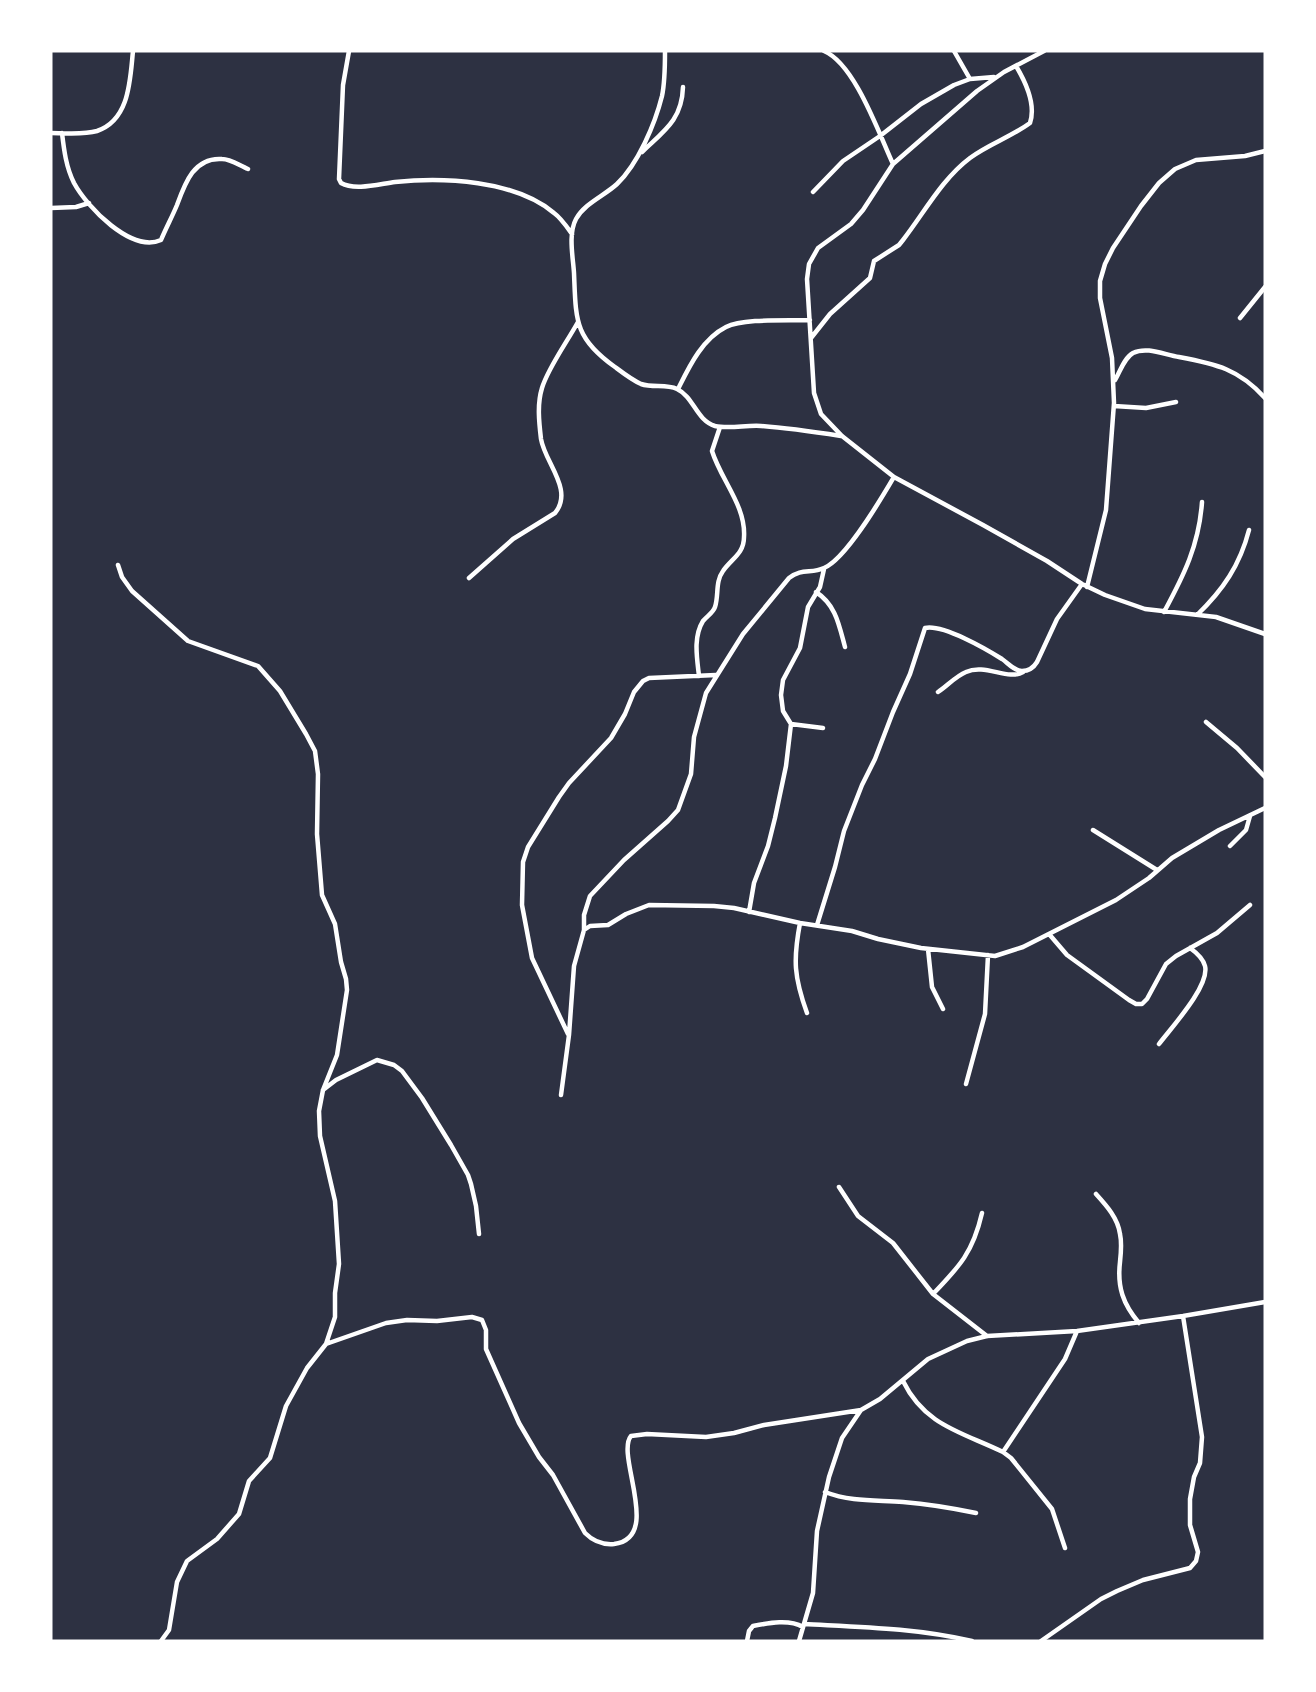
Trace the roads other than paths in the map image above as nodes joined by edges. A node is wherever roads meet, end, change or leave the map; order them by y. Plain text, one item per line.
1 (132, 51) edge
2 (349, 51) edge
3 (664, 51) edge
4 (824, 51) edge
5 (954, 51) edge
6 (1044, 51) edge
7 (1016, 66) junction
8 (997, 77) junction
9 (970, 79) junction
10 (684, 87) dead end
11 (51, 133) edge
12 (62, 133) junction
13 (880, 136) junction
14 (1265, 151) edge
15 (640, 153) junction
16 (893, 164) junction
17 (248, 169) dead end
18 (813, 192) dead end
19 (89, 203) junction
20 (51, 208) edge
21 (572, 234) junction
22 (1265, 287) edge
23 (1240, 318) dead end
24 (810, 320) junction
25 (578, 321) junction
26 (811, 338) junction
27 (1114, 382) junction
28 (678, 389) junction
29 (1265, 398) edge
30 (1176, 402) dead end
31 (1114, 406) junction
32 (720, 427) junction
33 (842, 436) junction
34 (894, 477) junction
35 (1202, 502) dead end
36 (1249, 530) dead end
37 (118, 565) dead end
38 (824, 568) junction
39 (468, 578) dead end
40 (1085, 585) junction
41 (816, 592) junction
42 (1164, 612) junction
43 (1197, 615) junction
44 (1265, 634) edge
45 (845, 646) dead end
46 (1026, 670) junction
47 (716, 675) junction
48 (699, 676) junction
49 (938, 692) dead end
50 (1206, 722) dead end
51 (791, 724) junction
52 (823, 728) dead end
53 (1265, 777) edge
54 (1265, 807) edge
55 (1250, 816) junction
56 (1093, 830) dead end
57 (1230, 846) dead end
58 (1157, 870) junction
59 (1250, 905) dead end
60 (749, 912) junction
61 (800, 923) junction
62 (817, 925) junction
63 (584, 930) junction
64 (1049, 934) junction
65 (1190, 948) junction
66 (928, 949) junction
67 (988, 955) junction
68 (943, 1009) dead end
69 (807, 1013) dead end
70 (569, 1035) junction
71 (1159, 1044) dead end
72 (966, 1084) dead end
73 (323, 1090) junction
74 (561, 1095) dead end
75 (839, 1187) dead end
76 (1096, 1194) dead end
77 (981, 1213) dead end
78 (479, 1234) dead end
79 (933, 1294) junction
80 (1265, 1302) edge
81 (1184, 1316) junction
82 (1139, 1323) junction
83 (1077, 1331) junction
84 (987, 1336) junction
85 (326, 1344) junction
86 (903, 1381) junction
87 (861, 1410) junction
88 (1003, 1452) junction
89 (825, 1492) junction
90 (976, 1513) dead end
91 (1065, 1548) dead end
92 (804, 1625) junction
93 (160, 1641) edge
94 (747, 1641) edge
95 (799, 1641) edge
96 (972, 1641) edge
97 (1041, 1641) edge

1 - 12 street
2 - 21 street
3 - 15 street
4 - 13 street
5 - 9 street
6 - 7 street
7 - 8 street
7 - 26 street
8 - 9 street
8 - 16 street
9 - 13 street
10 - 15 street
11 - 12 street
12 - 19 street
13 - 16 street
13 - 18 street
14 - 27 street
15 - 21 street
16 - 24 street
17 - 19 street
19 - 20 street
21 - 25 street
22 - 23 street
24 - 26 street
24 - 28 street
25 - 28 street
25 - 39 street
26 - 33 street
27 - 29 street
27 - 31 street
28 - 32 street
30 - 31 street
31 - 40 street
32 - 33 street
32 - 48 street
33 - 34 street
34 - 38 street
34 - 40 street
35 - 42 street
36 - 43 street
37 - 73 street
38 - 41 street
38 - 47 street
40 - 42 street
40 - 46 street
41 - 45 street
41 - 51 street
42 - 43 street
43 - 44 street
46 - 49 street
46 - 62 street
47 - 48 street
47 - 63 street
48 - 70 street
50 - 53 street
51 - 52 street
51 - 60 street
54 - 55 street
55 - 57 street
55 - 58 street
56 - 58 street
58 - 64 street
59 - 65 street
60 - 61 street
60 - 63 street
61 - 62 street
61 - 69 street
62 - 66 street
63 - 70 street
64 - 65 street
64 - 67 street
65 - 71 street
66 - 67 street
66 - 68 street
67 - 72 street
70 - 74 street
73 - 78 street
73 - 85 street
75 - 79 street
76 - 82 street
77 - 79 street
79 - 84 street
80 - 81 street
81 - 82 street
81 - 97 street
82 - 83 street
83 - 84 street
83 - 88 street
84 - 86 street
85 - 87 street
85 - 93 street
86 - 87 street
86 - 88 street
87 - 89 street
88 - 91 street
89 - 90 street
89 - 92 street
92 - 94 street
92 - 95 street
92 - 96 street

